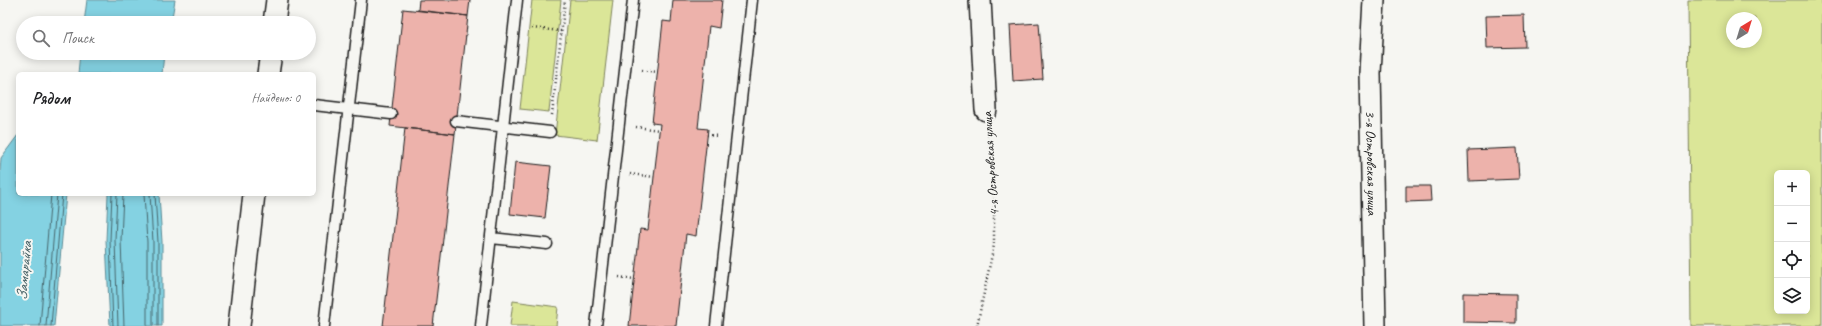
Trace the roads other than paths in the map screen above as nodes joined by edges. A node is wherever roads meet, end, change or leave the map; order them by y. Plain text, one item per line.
1 (277, 0) edge
2 (361, 0) edge
3 (517, 0) edge
4 (633, 0) edge
5 (752, 0) edge
6 (980, 0) edge
7 (1374, 0) edge
8 (275, 16) edge
9 (270, 60) edge
10 (268, 72) edge
11 (316, 105) edge
12 (349, 109) junction
13 (986, 110) road end
14 (391, 114) dead end
15 (456, 121) dead end
16 (503, 126) junction
17 (550, 132) road end
18 (254, 196) edge
19 (491, 238) junction
20 (547, 244) dead end
21 (239, 326) edge
22 (324, 326) edge
23 (481, 326) edge
24 (596, 326) edge
25 (716, 326) edge
26 (1375, 326) edge

1 - 8 street
2 - 12 lane
3 - 16 lane
4 - 24 lane
5 - 25 lane
6 - 13 street, 4-я Островская улица
7 - 26 street, 3-я Островская улица
9 - 10 street
11 - 12 lane
12 - 14 lane
12 - 22 lane
15 - 16 lane
16 - 17 lane
16 - 19 lane
18 - 21 street
19 - 20 lane
19 - 23 lane

